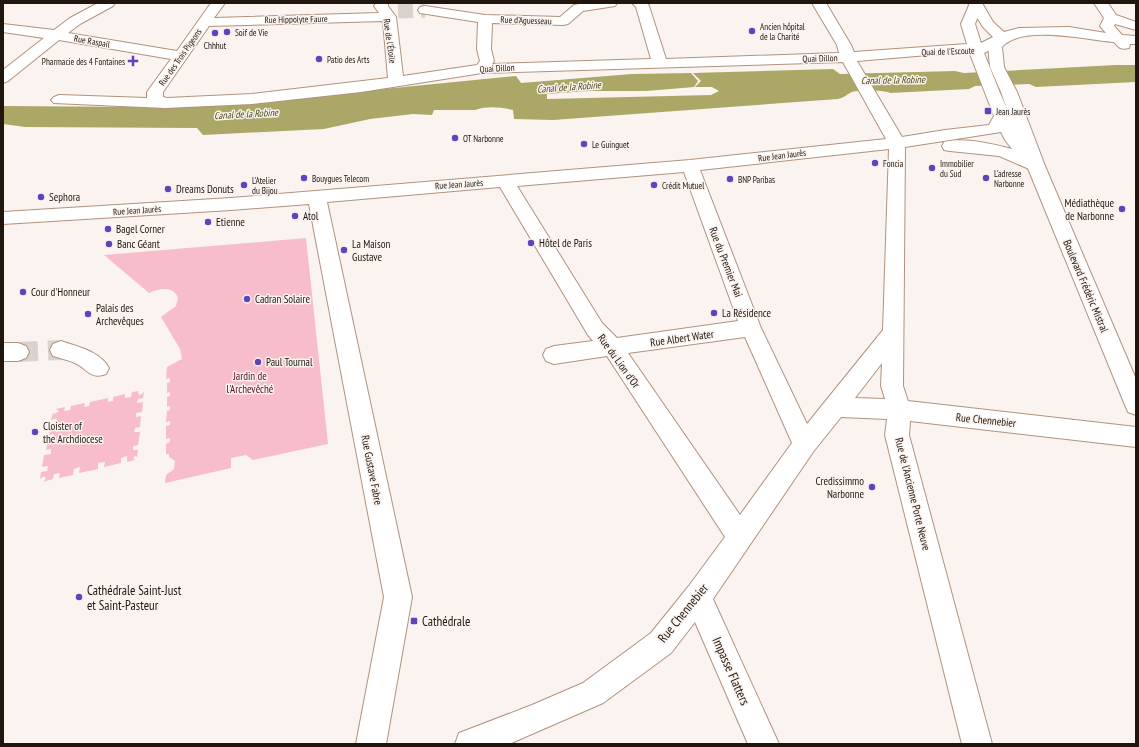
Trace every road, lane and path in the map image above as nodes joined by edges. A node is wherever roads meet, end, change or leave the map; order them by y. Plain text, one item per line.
1 (108, 3) edge
2 (218, 3) edge
3 (610, 3) edge
4 (639, 3) edge
5 (819, 3) edge
6 (1101, 3) edge
7 (975, 4) edge
8 (434, 8) tunnel mouth
9 (389, 11) edge
10 (1111, 18) junction
11 (485, 19) junction
12 (204, 22) junction
13 (1136, 26) edge
14 (3, 28) edge
15 (56, 34) junction
16 (1092, 36) junction
17 (1002, 38) junction
18 (1117, 39) junction
19 (1136, 40) edge
20 (976, 51) junction
21 (1133, 54) edge
22 (181, 56) junction
23 (848, 57) junction
24 (660, 64) junction
25 (990, 66) junction
26 (482, 68) junction
27 (3, 78) edge
28 (396, 81) junction
29 (160, 97) junction
30 (59, 100) dead end
31 (1002, 117) junction
32 (906, 142) junction
33 (690, 166) junction
34 (1036, 166) junction
35 (505, 181) junction
36 (317, 197) junction
37 (3, 218) edge
38 (751, 328) junction
39 (894, 331) junction
40 (612, 347) junction
41 (61, 350) tunnel mouth
42 (554, 355) dead end
43 (98, 368) dead end
44 (1135, 401) edge
45 (835, 407) junction
46 (898, 410) junction
47 (1136, 437) edge
48 (805, 444) junction
49 (740, 537) junction
50 (698, 597) junction
51 (371, 744) edge
52 (470, 744) edge
53 (764, 744) edge
54 (977, 744) edge

1 - 15 street
2 - 12 street, Rue des Trois Pigeons
3 - 11 street, Rue d'Aguesseau
4 - 24 street
5 - 23 street
6 - 10 street
7 - 17 street
7 - 20 street
8 - 11 street, Rue d'Aguesseau
9 - 12 street, Rue Hippolyte Faure
9 - 28 street, Rue de l'Étoile
10 - 13 street
10 - 18 street
11 - 26 street
12 - 22 street, Rue des Trois Pigeons
14 - 15 street, Rue Raspail
15 - 22 street, Rue Raspail
15 - 27 street
16 - 17 street, Quai de l'Escoute
16 - 18 street, Quai de l'Escoute
16 - 21 street, Quai de l'Escoute
17 - 20 street, Quai de l'Escoute
17 - 25 street
18 - 19 street, Quai de l'Escoute
18 - 21 street
20 - 23 street, Quai de l'Escoute
20 - 25 street
22 - 29 street, Rue des Trois Pigeons
23 - 24 street, Quai Dillon
23 - 32 street
24 - 26 street, Quai Dillon
25 - 31 street, Boulevard Frédéric Mistral
25 - 34 street, Boulevard Frédéric Mistral
26 - 28 street, Quai Dillon
28 - 29 street, Quai Dillon
29 - 30 street, Quai Dillon
31 - 32 street, Rue Jean Jaurès
31 - 34 street, Boulevard Frédéric Mistral
32 - 33 street, Rue Jean Jaurès
32 - 34 street, Rue Jean Jaurès
32 - 39 street, Rue de l'Ancienne Porte Neuve
33 - 35 street, Rue Jean Jaurès
33 - 38 street, Rue du Premier Mai
34 - 44 street, Boulevard Frédéric Mistral
35 - 36 street, Rue Jean Jaurès
35 - 40 street, Rue du Lion d'Or
36 - 37 street, Rue Jean Jaurès
36 - 51 street, Rue Gustave Fabre
38 - 40 street, Rue Albert Water
38 - 48 street, Rue du Premier Mai
39 - 45 street, Rue Chennebier
39 - 46 street, Rue de l'Ancienne Porte Neuve
40 - 42 street, Rue Albert Water
40 - 49 street, Rue du Lion d'Or
41 - 43 street
45 - 46 street, Rue Chennebier
45 - 48 street, Rue Chennebier
46 - 47 street, Rue Chennebier
46 - 54 street, Rue de l'Ancienne Porte Neuve
48 - 49 street, Rue Chennebier
49 - 50 street, Rue Chennebier
50 - 52 street, Rue Chennebier
50 - 53 street, Impasse Flatters

